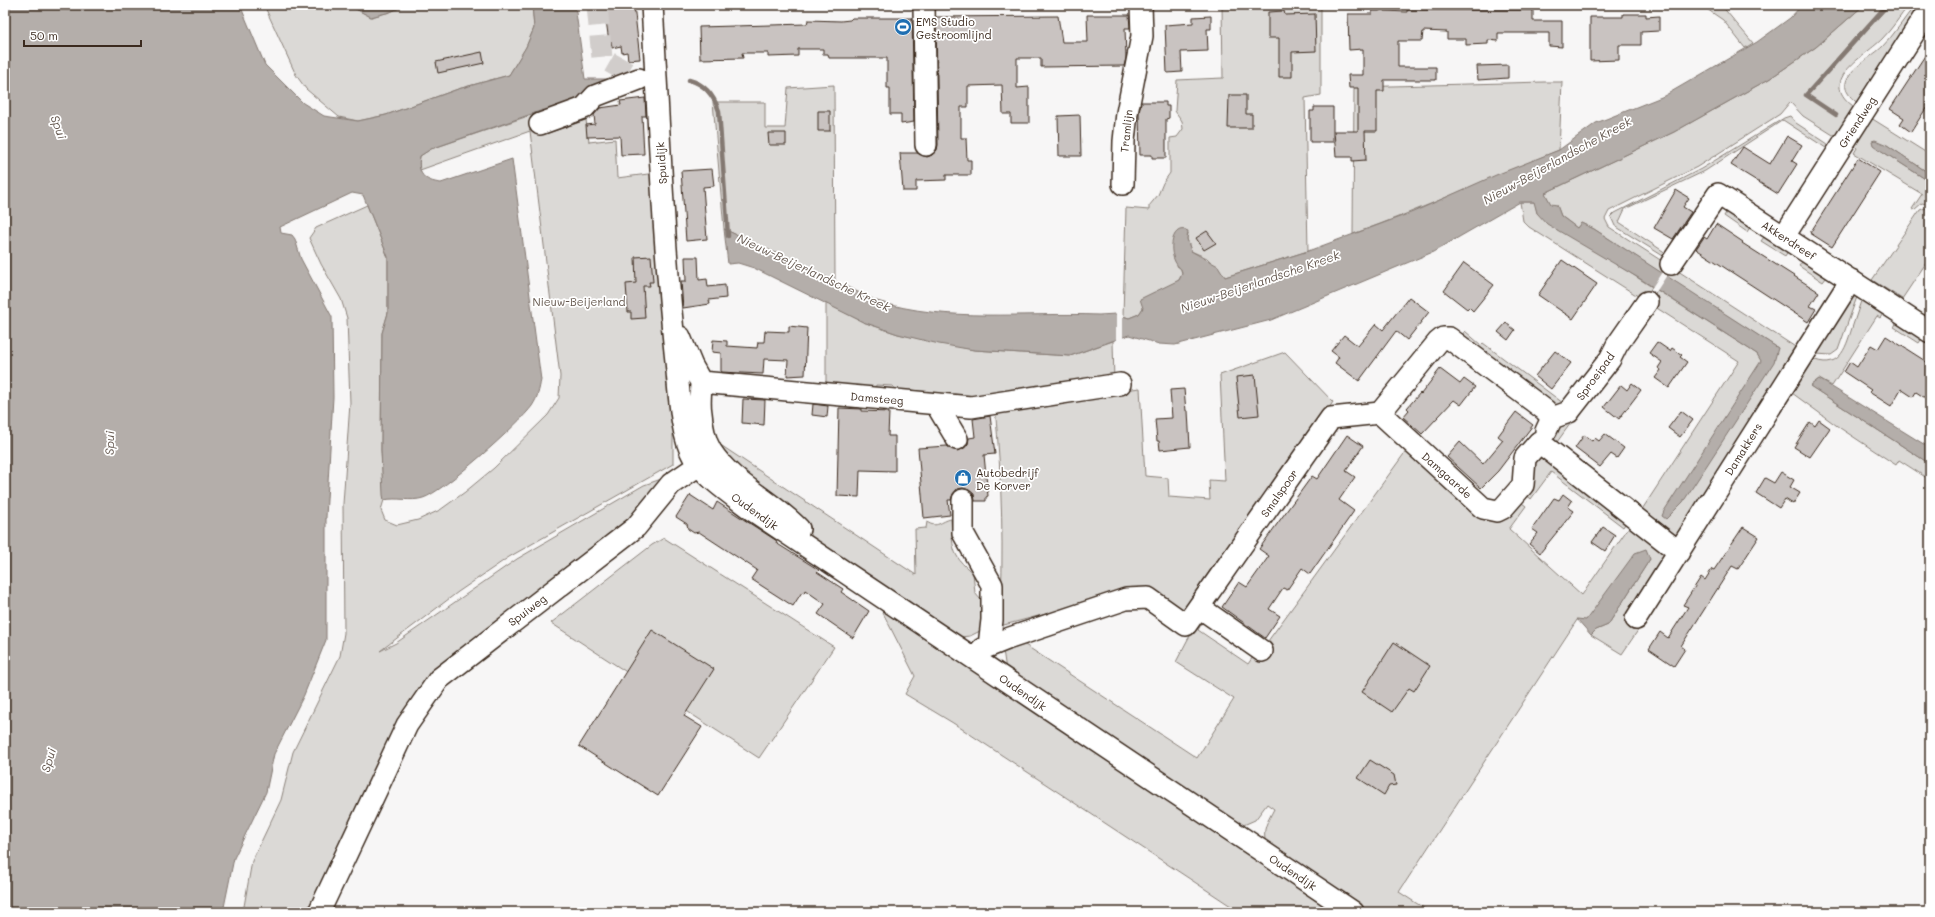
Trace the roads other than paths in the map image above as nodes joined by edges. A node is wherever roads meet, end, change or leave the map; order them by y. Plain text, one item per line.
1 (652, 5) edge
2 (924, 5) edge
3 (1141, 5) edge
4 (1930, 8) edge
5 (639, 79) dead end
6 (540, 124) dead end
7 (926, 145) dead end
8 (1123, 184) dead end
9 (1784, 236) junction
10 (1671, 264) dead end
11 (1851, 280) junction
12 (1646, 302) dead end
13 (672, 320) junction
14 (1930, 332) edge
15 (701, 382) junction
16 (1120, 384) dead end
17 (936, 404) junction
18 (1380, 413) junction
19 (1552, 418) junction
20 (956, 439) dead end
21 (1539, 442) junction
22 (699, 465) junction
23 (963, 500) dead end
24 (806, 546) junction
25 (1679, 552) junction
26 (1199, 607) junction
27 (1636, 619) dead end
28 (1262, 651) dead end
29 (982, 652) junction
30 (319, 912) edge
31 (1353, 912) edge

1 - 13 street, Spuidijk
2 - 7 street
3 - 8 street, Tramlijn
4 - 9 street, Griendweg
5 - 6 street
9 - 10 street, Akkerdreef
9 - 11 street, Akkerdreef
11 - 14 street, Akkerdreef
11 - 25 street, Damakkers
12 - 19 street, Sproeipad
13 - 15 street
13 - 22 street
15 - 17 street, Damsteeg
15 - 24 street
16 - 17 street, Damsteeg
17 - 20 street
18 - 19 street
18 - 21 street, Damgaarde
18 - 26 street, Smalspoor
19 - 21 street
21 - 25 street
22 - 24 street, Oudendijk
22 - 30 street, Spuiweg
23 - 29 street
24 - 29 street, Oudendijk
25 - 27 street, Damakkers
26 - 28 street
26 - 29 street, Smalspoor
29 - 31 street, Oudendijk

